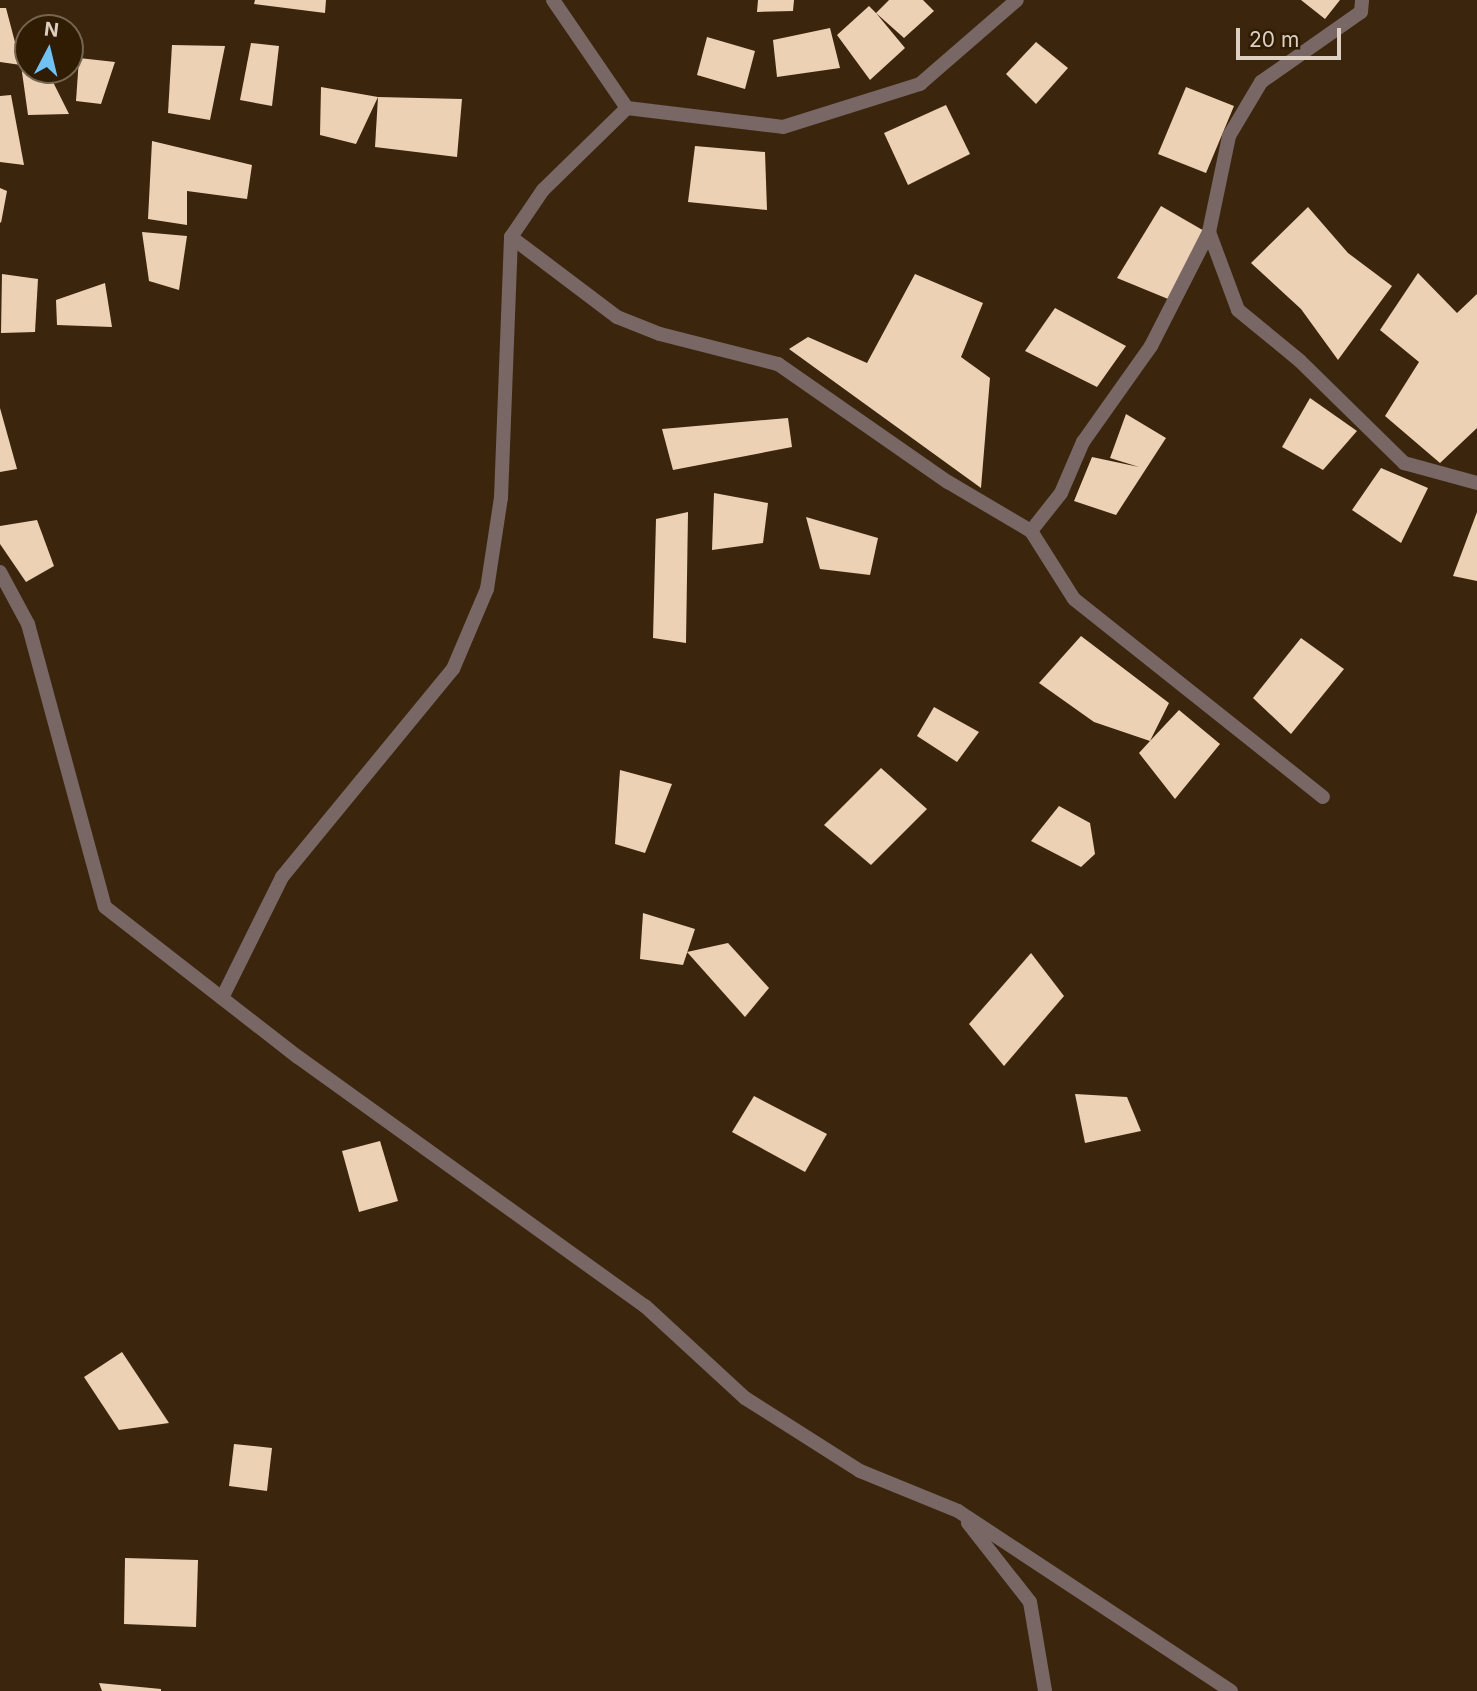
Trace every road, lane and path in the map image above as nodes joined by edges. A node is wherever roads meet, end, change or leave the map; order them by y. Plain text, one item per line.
1 (554, 0) edge
2 (1017, 0) edge
3 (1362, 0) edge
4 (627, 108) junction
5 (1209, 232) junction
6 (511, 237) junction
7 (1477, 483) edge
8 (1031, 531) junction
9 (0, 572) edge
10 (1323, 797) dead end
11 (222, 998) junction
12 (958, 1511) junction
13 (1045, 1691) edge
14 (1231, 1691) edge

1 - 4 street
2 - 4 street
3 - 5 street
4 - 6 street
5 - 7 street
5 - 8 street
6 - 8 street
6 - 11 street
8 - 10 street
9 - 11 street
11 - 12 street
12 - 13 street
12 - 14 street

